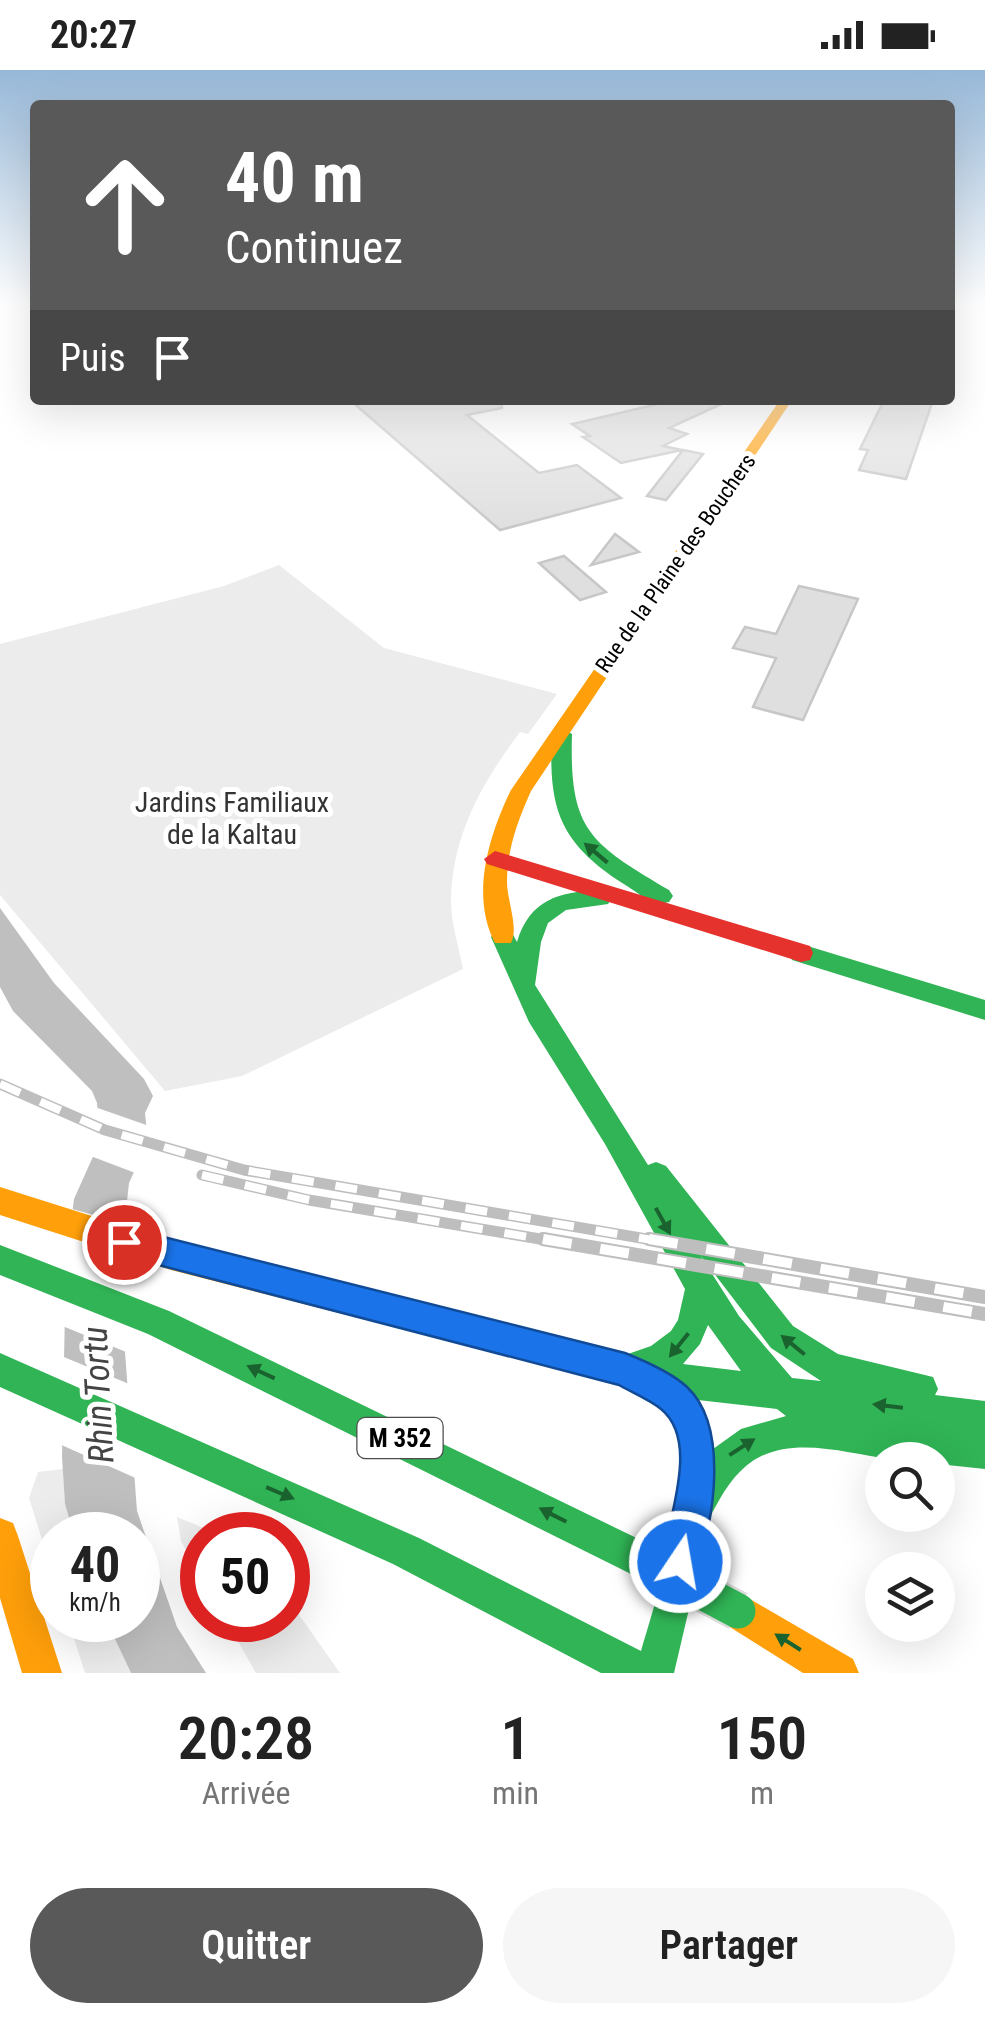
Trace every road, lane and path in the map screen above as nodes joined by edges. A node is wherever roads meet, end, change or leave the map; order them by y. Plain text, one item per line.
1 (783, 405) edge
2 (563, 726) junction
3 (495, 859) junction
4 (708, 924) junction
5 (524, 989) junction
6 (985, 1010) edge
7 (615, 1136) junction
8 (0, 1201) edge
9 (0, 1260) edge
10 (701, 1288) junction
11 (0, 1370) edge
12 (625, 1370) junction
13 (780, 1392) junction
14 (985, 1397) edge
15 (985, 1418) edge
16 (846, 1434) junction
17 (985, 1452) edge
18 (689, 1525) junction
19 (0, 1536) edge
20 (42, 1673) edge
21 (642, 1673) edge
22 (654, 1673) edge
23 (839, 1673) edge

1 - 2 main road, Rue de la Plaine des Bouchers
2 - 3 main road, Rue de la Plaine des Bouchers
4 -> 2 main road, Rue de la Plaine des Bouchers
3 - 4 main road, Rue de la Plaine des Bouchers
3 - 5 main road
4 - 5 main road
4 - 6 main road, Rue de la Plaine des Bouchers
5 - 7 main road
7 -> 10 main road
14 -> 7 main road
8 - 12 main road
23 -> 9 main road, M 352, bridge
10 -> 12 main road
10 - 13 main road
11 -> 21 main road
12 - 13 main road
12 - 18 main road
15 -> 13 main road
13 - 16 main road
16 - 17 main road
18 -> 16 main road
18 - 22 main road
19 - 20 main road

